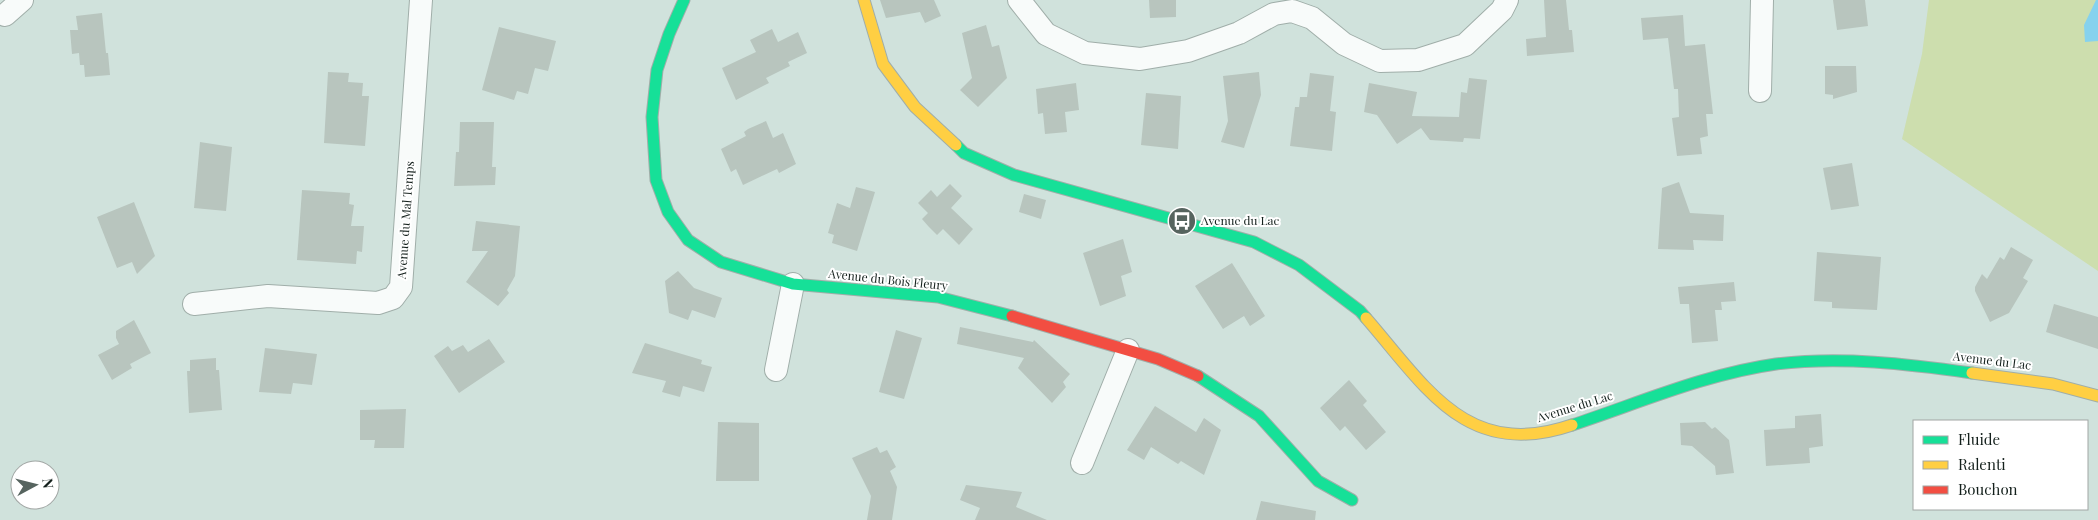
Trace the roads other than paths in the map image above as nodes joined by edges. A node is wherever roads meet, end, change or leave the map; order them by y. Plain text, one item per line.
1 (22, 0) edge
2 (421, 0) edge
3 (684, 0) edge
4 (864, 0) edge
5 (1019, 0) edge
6 (1507, 0) edge
7 (1762, 0) edge
8 (6, 14) dead end
9 (1760, 91) dead end
10 (793, 284) junction
11 (194, 304) dead end
12 (1128, 350) junction
13 (776, 370) dead end
14 (2098, 396) edge
15 (1082, 463) dead end
16 (1352, 500) dead end

1 - 8 street
2 - 11 street, Avenue du Mal Temps
3 - 10 street, Avenue du Bois Fleury
4 - 14 street, Avenue du Lac
5 - 6 street
7 - 9 street
10 - 12 street, Avenue du Bois Fleury
10 - 13 street
12 - 15 street
12 - 16 street, Avenue du Bois Fleury

